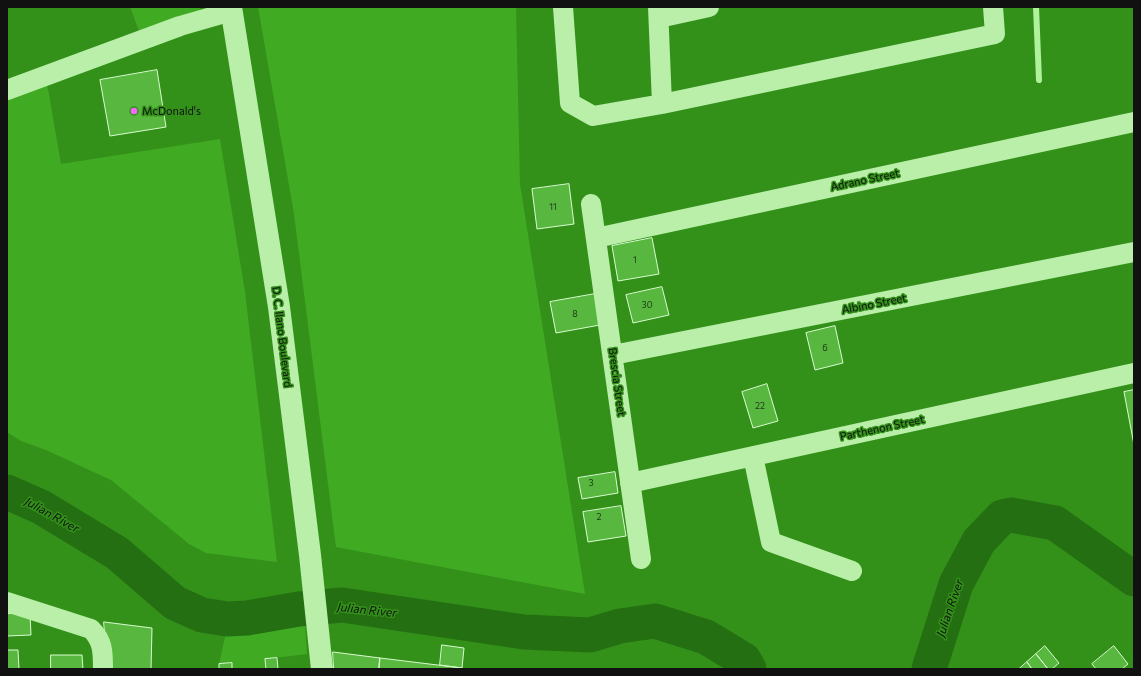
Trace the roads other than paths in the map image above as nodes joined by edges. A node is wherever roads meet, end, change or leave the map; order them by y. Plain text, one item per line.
1 (563, 7) edge
2 (709, 7) edge
3 (993, 7) edge
4 (232, 9) edge
5 (658, 13) edge
6 (7, 90) edge
7 (662, 104) junction
8 (1134, 122) edge
9 (591, 204) dead end
10 (596, 238) junction
11 (1134, 252) edge
12 (613, 355) junction
13 (1134, 373) edge
14 (753, 456) junction
15 (630, 483) junction
16 (641, 559) dead end
17 (852, 571) dead end
18 (7, 602) edge
19 (321, 661) edge
20 (103, 669) edge

1 - 7 street
2 - 5 street
3 - 7 street
4 - 6 street
4 - 19 street, D. C. Ilano Boulevard
5 - 7 street
8 - 10 street, Adrano Street
9 - 10 street, Brescia Street
10 - 12 street, Brescia Street
11 - 12 street, Albino Street
12 - 15 street, Brescia Street
13 - 14 street, Parthenon Street
14 - 15 street, Parthenon Street
14 - 17 street
15 - 16 street, Brescia Street
18 - 20 street

